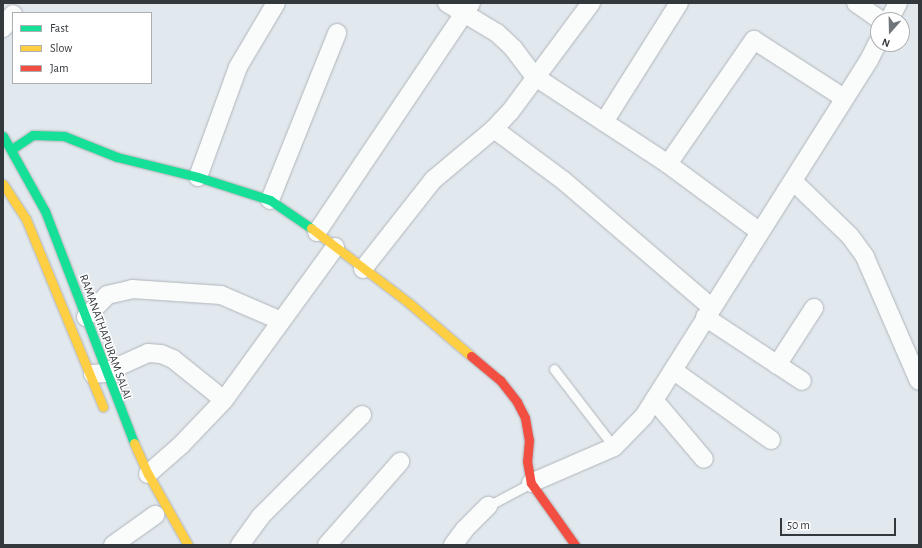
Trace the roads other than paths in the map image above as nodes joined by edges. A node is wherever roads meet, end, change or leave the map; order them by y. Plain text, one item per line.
1 (21, 3) edge
2 (276, 3) edge
3 (447, 3) edge
4 (591, 3) edge
5 (679, 3) edge
6 (856, 3) edge
7 (898, 3) edge
8 (466, 8) edge
9 (14, 12) edge
10 (893, 12) edge
11 (870, 13) edge
12 (12, 15) edge
13 (3, 28) edge
14 (337, 33) dead end
15 (873, 52) edge
16 (534, 76) junction
17 (844, 98) junction
18 (604, 122) junction
19 (494, 129) junction
20 (3, 136) edge
21 (12, 149) junction
22 (668, 164) junction
23 (198, 177) junction
24 (793, 181) junction
25 (3, 184) edge
26 (270, 200) junction
27 (317, 232) junction
28 (760, 232) junction
29 (335, 247) junction
30 (363, 269) junction
31 (814, 308) dead end
32 (708, 312) junction
33 (86, 317) junction
34 (281, 321) junction
35 (777, 364) junction
36 (554, 369) dead end
37 (674, 371) junction
38 (96, 374) junction
39 (802, 381) dead end
40 (919, 381) edge
41 (224, 400) junction
42 (654, 400) junction
43 (362, 415) dead end
44 (108, 417) dead end
45 (771, 440) dead end
46 (614, 447) junction
47 (704, 460) dead end
48 (400, 462) dead end
49 (148, 474) junction
50 (530, 483) junction
51 (488, 506) joint
52 (155, 514) dead end
53 (113, 545) edge
54 (188, 545) edge
55 (240, 545) edge
56 (327, 545) edge
57 (453, 545) edge
58 (575, 545) edge

1 - 9 street
2 - 23 street
3 - 8 street
4 - 16 street
5 - 18 street
6 - 11 street
7 - 10 street
8 - 16 street
8 - 27 street
12 - 13 street
14 - 26 street
15 - 17 street
16 - 18 street
16 - 19 street
17 - 22 street
17 - 24 street
18 - 22 street
19 - 30 street
19 - 32 street
20 - 21 main road, RAMANATHAPURAM SALAI
21 - 23 main road
21 - 33 main road, RAMANATHAPURAM SALAI
22 - 28 street
23 - 26 main road
24 - 28 street
24 - 40 street
25 - 38 main road, RAMANATHAPURAM SALAI
26 - 27 main road
27 - 29 main road
28 - 32 street
29 - 30 main road
29 - 34 street
30 - 50 main road
31 - 35 street
32 - 35 street
32 - 37 street
33 - 34 street
33 - 38 main road, RAMANATHAPURAM SALAI
34 - 41 street
35 - 39 street
36 - 46 lane
37 - 42 street
37 - 45 street
38 - 41 street
38 - 44 main road, RAMANATHAPURAM SALAI
38 - 49 main road, RAMANATHAPURAM SALAI
41 - 49 street
42 - 46 street
42 - 47 street
43 - 55 street
46 - 50 street
48 - 56 street
49 - 54 main road, RAMANATHAPURAM SALAI
50 - 51 lane
50 - 58 main road
51 - 57 street
52 - 53 street

